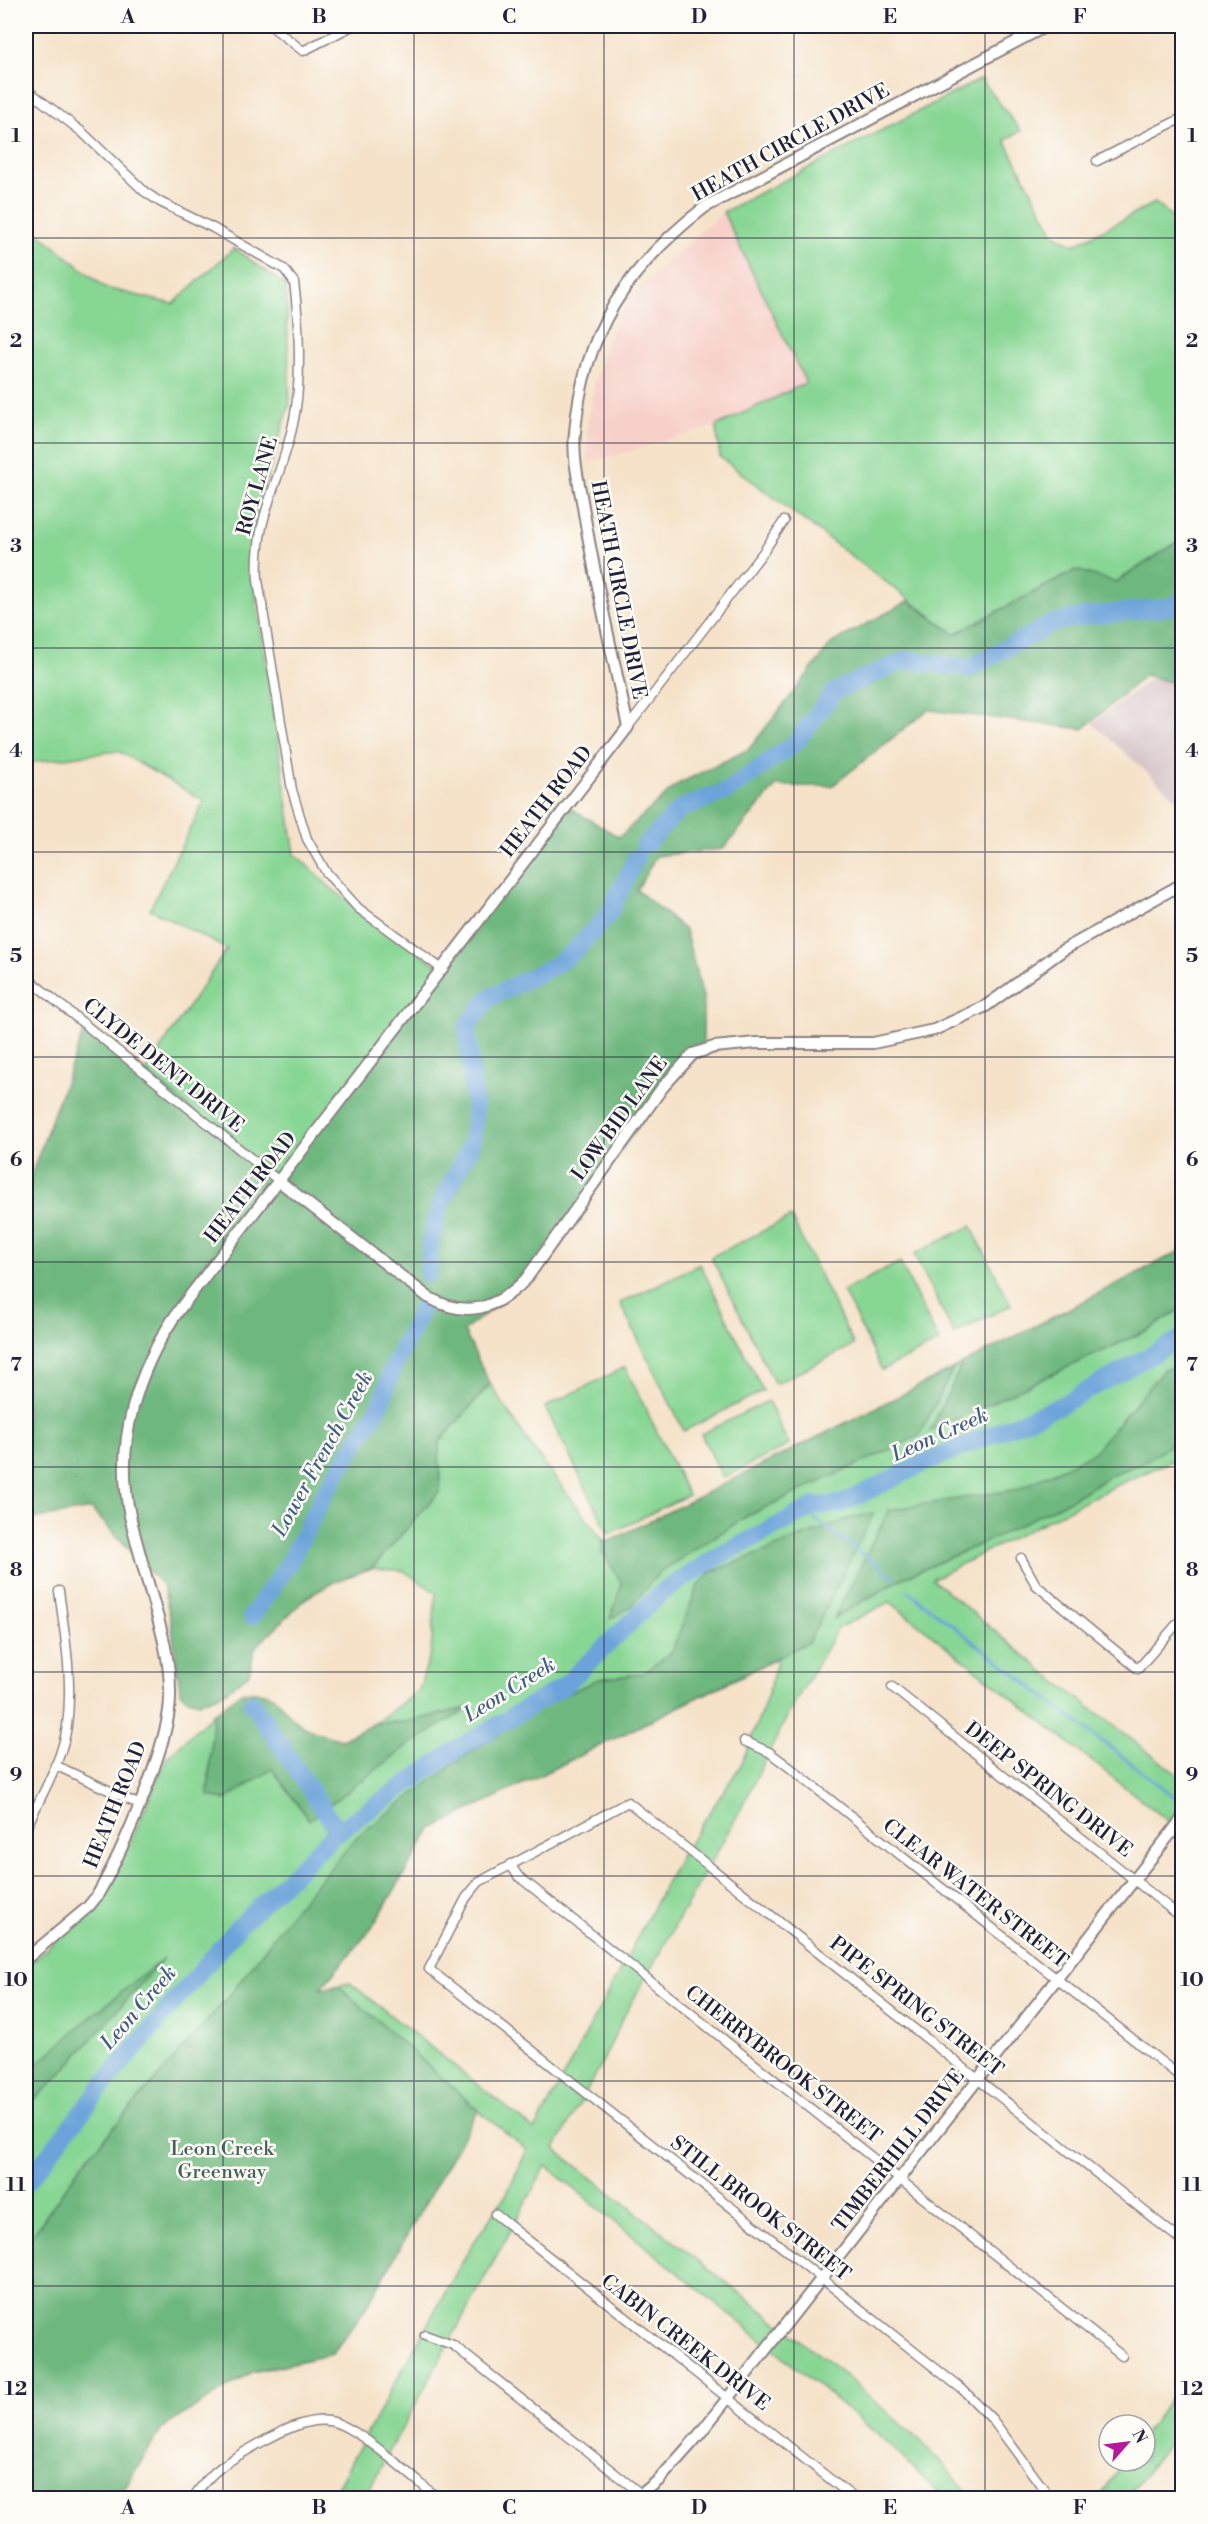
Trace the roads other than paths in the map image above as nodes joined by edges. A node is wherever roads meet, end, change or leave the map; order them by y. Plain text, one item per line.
1 (271, 26) edge
2 (352, 26) edge
3 (1046, 26) edge
4 (26, 89) edge
5 (1182, 118) edge
6 (1097, 161) dead end
7 (784, 521) dead end
8 (628, 727) junction
9 (1182, 884) edge
10 (441, 969) junction
11 (26, 976) edge
12 (279, 1180) junction
13 (1021, 1558) dead end
14 (59, 1591) dead end
15 (1182, 1618) edge
16 (892, 1687) dead end
17 (744, 1741) dead end
18 (55, 1766) junction
19 (138, 1804) junction
20 (1182, 1820) edge
21 (26, 1829) edge
22 (510, 1864) junction
23 (1135, 1880) junction
24 (1182, 1918) edge
25 (26, 1959) edge
26 (1058, 1980) junction
27 (979, 2078) junction
28 (1182, 2078) edge
29 (900, 2178) junction
30 (495, 2214) dead end
31 (1182, 2241) edge
32 (821, 2278) junction
33 (425, 2335) dead end
34 (1122, 2356) dead end
35 (727, 2397) junction
36 (1049, 2496) dead end
37 (642, 2497) edge
38 (193, 2499) edge
39 (438, 2499) edge
40 (854, 2499) edge

1 - 2 street
3 - 8 street, HEATH CIRCLE DRIVE
4 - 10 street, ROY LANE
5 - 6 street
7 - 8 street, HEATH ROAD
8 - 10 street, HEATH ROAD
9 - 12 street, LOW BID LANE
10 - 12 street, HEATH ROAD
11 - 12 street, CLYDE DENT DRIVE
12 - 19 street, HEATH ROAD
13 - 15 street
14 - 18 street
16 - 23 street, DEEP SPRING DRIVE
17 - 26 street, CLEAR WATER STREET
18 - 19 street
18 - 21 street
19 - 25 street, HEATH ROAD
20 - 23 street, TIMBERHILL DRIVE
22 - 27 street, PIPE SPRING STREET
22 - 29 street, CHERRYBROOK STREET
22 - 32 street, STILL BROOK STREET
23 - 24 street, DEEP SPRING DRIVE
23 - 26 street, TIMBERHILL DRIVE
26 - 27 street, TIMBERHILL DRIVE
26 - 28 street, CLEAR WATER STREET
27 - 29 street, TIMBERHILL DRIVE
27 - 31 street, PIPE SPRING STREET
29 - 32 street, TIMBERHILL DRIVE
29 - 34 street, CHERRYBROOK STREET
30 - 35 street, CABIN CREEK DRIVE
32 - 35 street, TIMBERHILL DRIVE
32 - 36 street, STILL BROOK STREET
33 - 37 street
35 - 37 street, TIMBERHILL DRIVE
35 - 40 street, CABIN CREEK DRIVE
38 - 39 street

